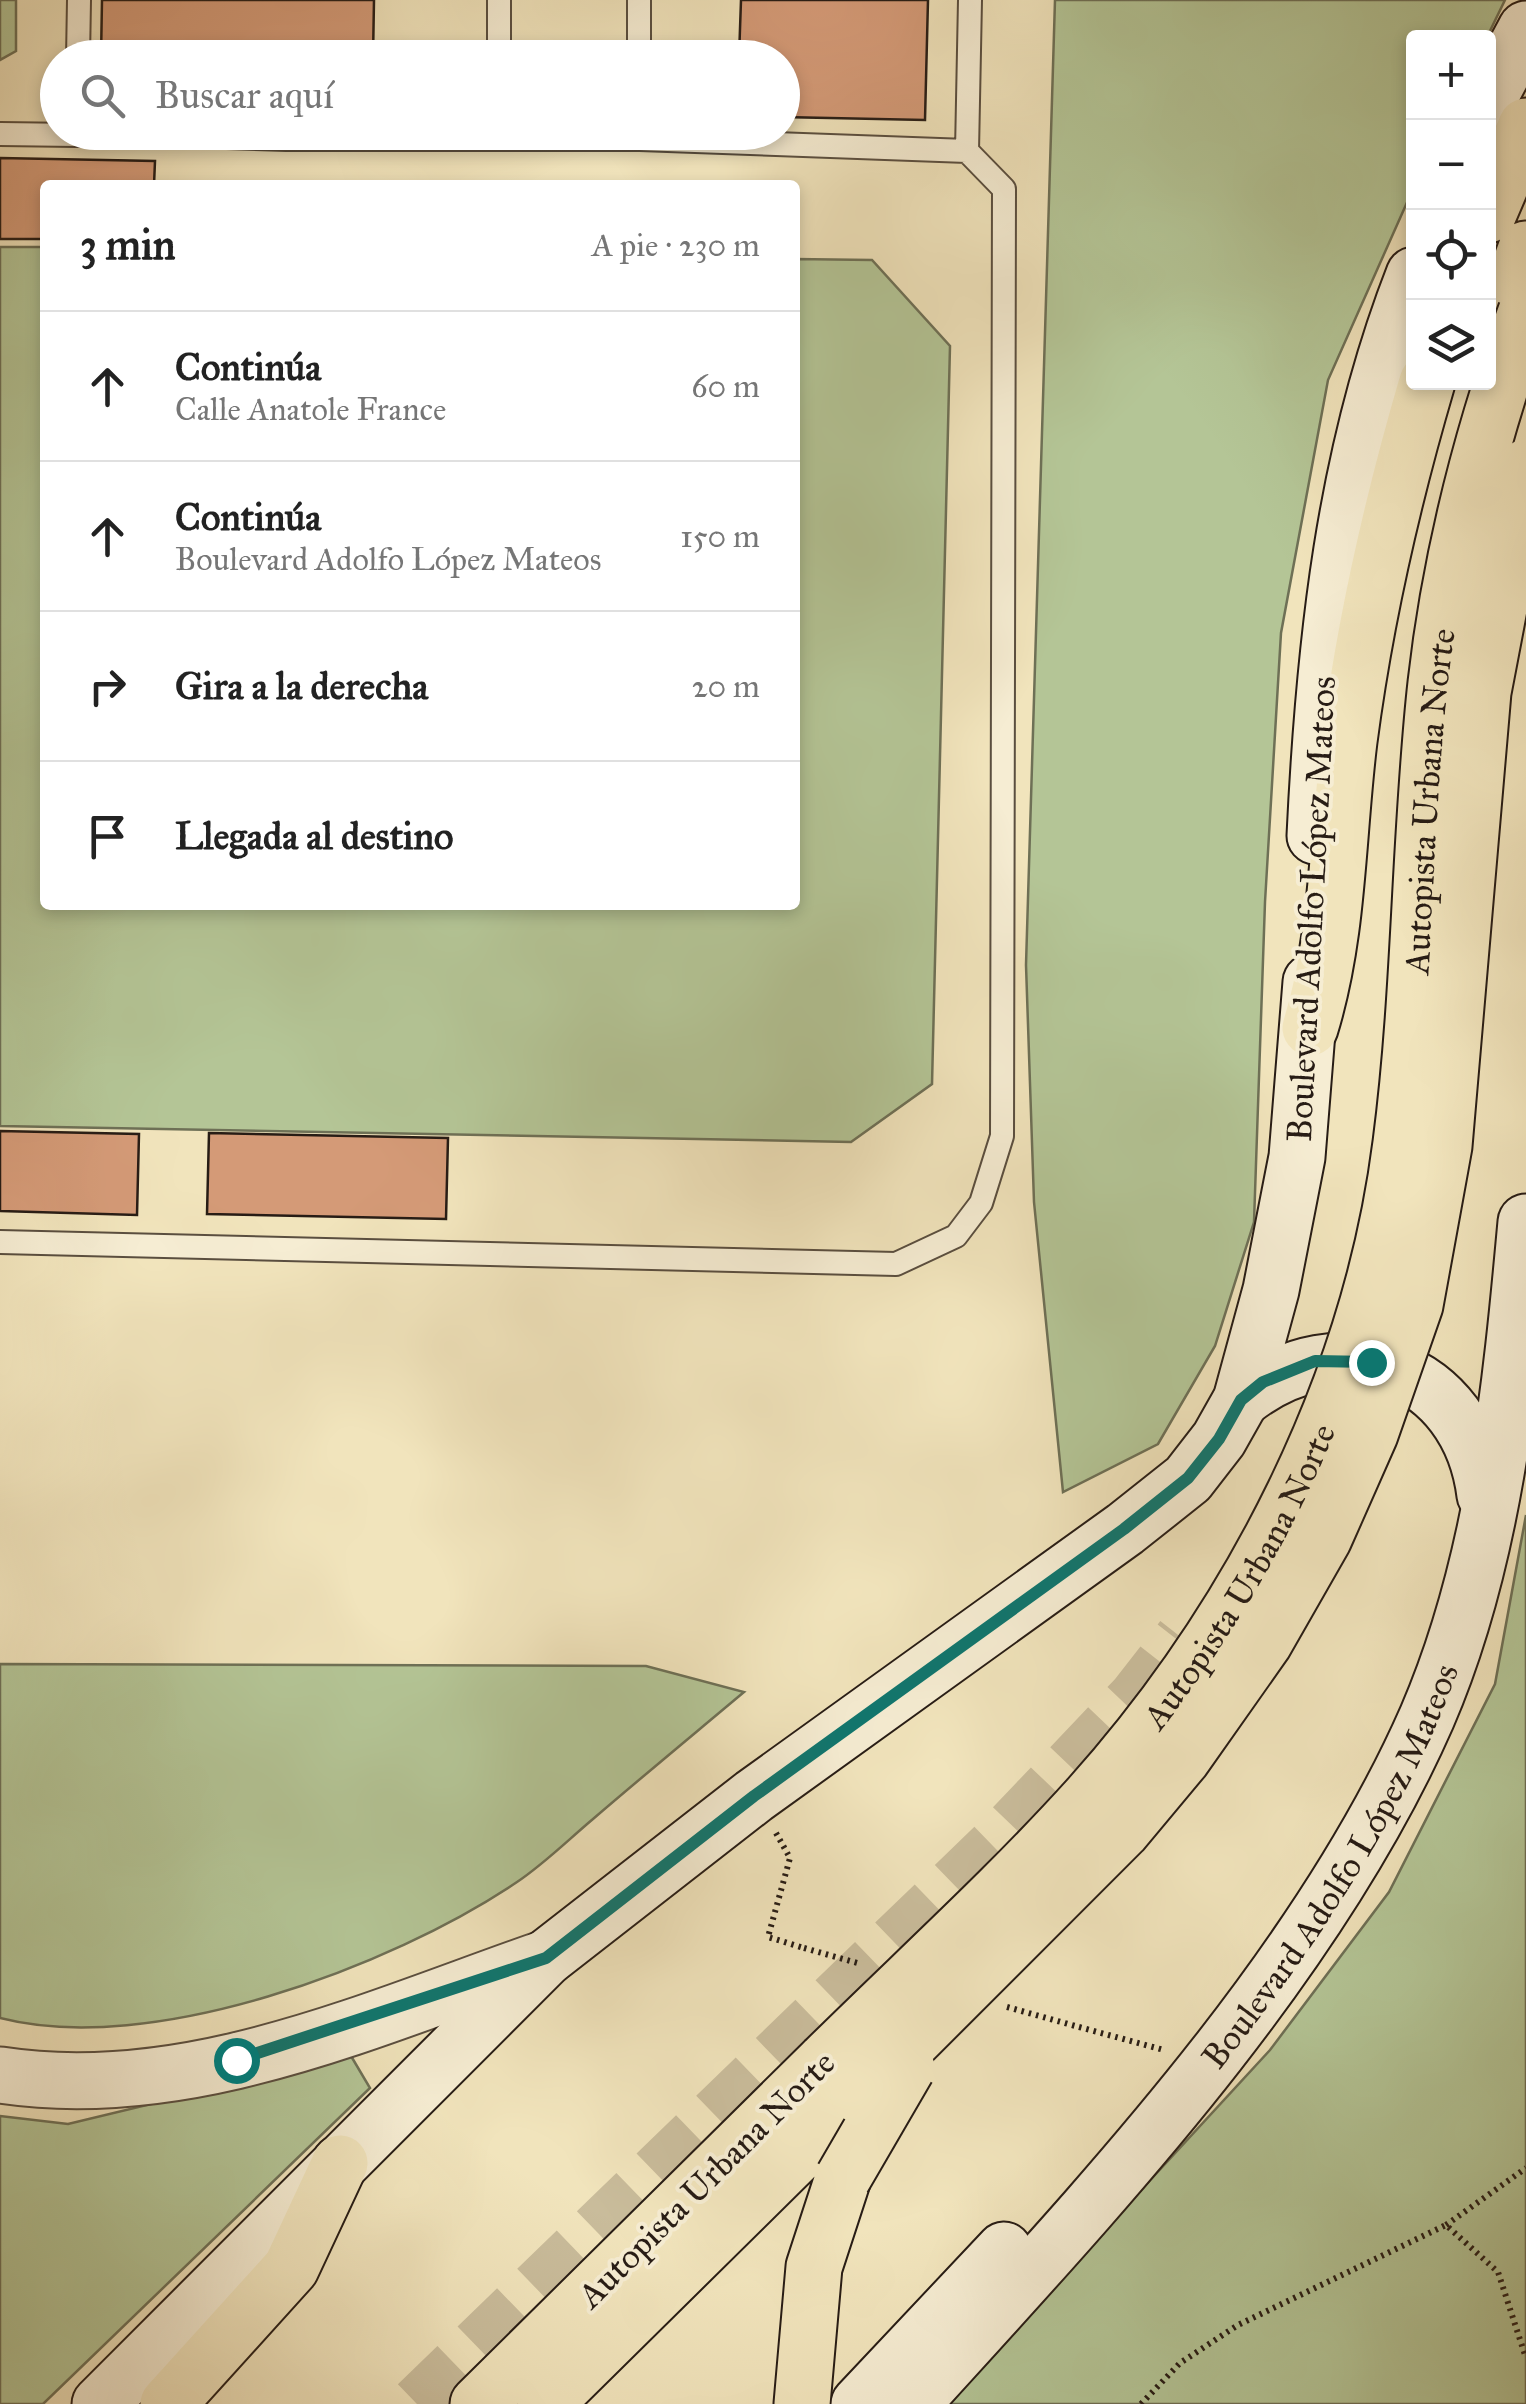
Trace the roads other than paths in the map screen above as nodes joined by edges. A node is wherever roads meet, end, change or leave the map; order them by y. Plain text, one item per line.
1 (79, 0) edge
2 (499, 0) edge
3 (638, 0) edge
4 (970, 0) edge
5 (1526, 29) edge
6 (78, 40) edge
7 (499, 40) edge
8 (639, 40) edge
9 (1496, 85) edge
10 (1526, 126) edge
11 (0, 134) edge
12 (40, 134) edge
13 (800, 144) edge
14 (967, 152) junction
15 (1490, 210) edge
16 (1526, 249) edge
17 (1406, 300) edge
18 (1526, 312) edge
19 (1496, 331) edge
20 (1425, 390) edge
21 (1478, 390) edge
22 (1526, 467) edge
23 (1526, 582) edge
24 (1396, 942) dead end
25 (1310, 1028) junction
26 (1474, 1073) dead end
27 (1526, 1222) edge
28 (0, 1242) edge
29 (1241, 1400) junction
30 (1483, 1528) junction
31 (546, 1958) junction
32 (935, 2018) junction
33 (0, 2075) edge
34 (1138, 2148) junction
35 (340, 2163) junction
36 (100, 2404) edge
37 (168, 2404) edge
38 (478, 2404) edge
39 (544, 2404) edge
40 (802, 2404) edge
41 (858, 2404) edge
42 (912, 2404) edge

1 - 6 lane
2 - 7 lane
3 - 8 lane
4 - 14 lane
5 - 9 main road
10 - 15 highway
11 - 12 lane
13 - 14 lane
14 - 28 lane
16 - 19 highway
17 - 25 main road, Boulevard Adolfo López Mateos
18 - 38 highway, Autopista Urbana Norte, bridge
20 - 25 highway
21 - 24 highway
22 - 32 highway, Autopista Urbana Norte, bridge
23 - 26 highway
25 - 29 main road, Boulevard Adolfo López Mateos
27 - 30 main road, Boulevard Adolfo López Mateos
29 - 30 main road
29 - 31 main road, Boulevard Adolfo López Mateos
30 - 34 main road, Boulevard Adolfo López Mateos
31 - 33 main road
31 - 35 main road, Boulevard Adolfo López Mateos
32 - 39 highway, Autopista Urbana Norte, bridge
32 - 40 highway, bridge
34 - 41 main road
34 - 42 main road, Boulevard Adolfo López Mateos
35 - 36 main road, Boulevard Adolfo López Mateos
35 - 37 highway

